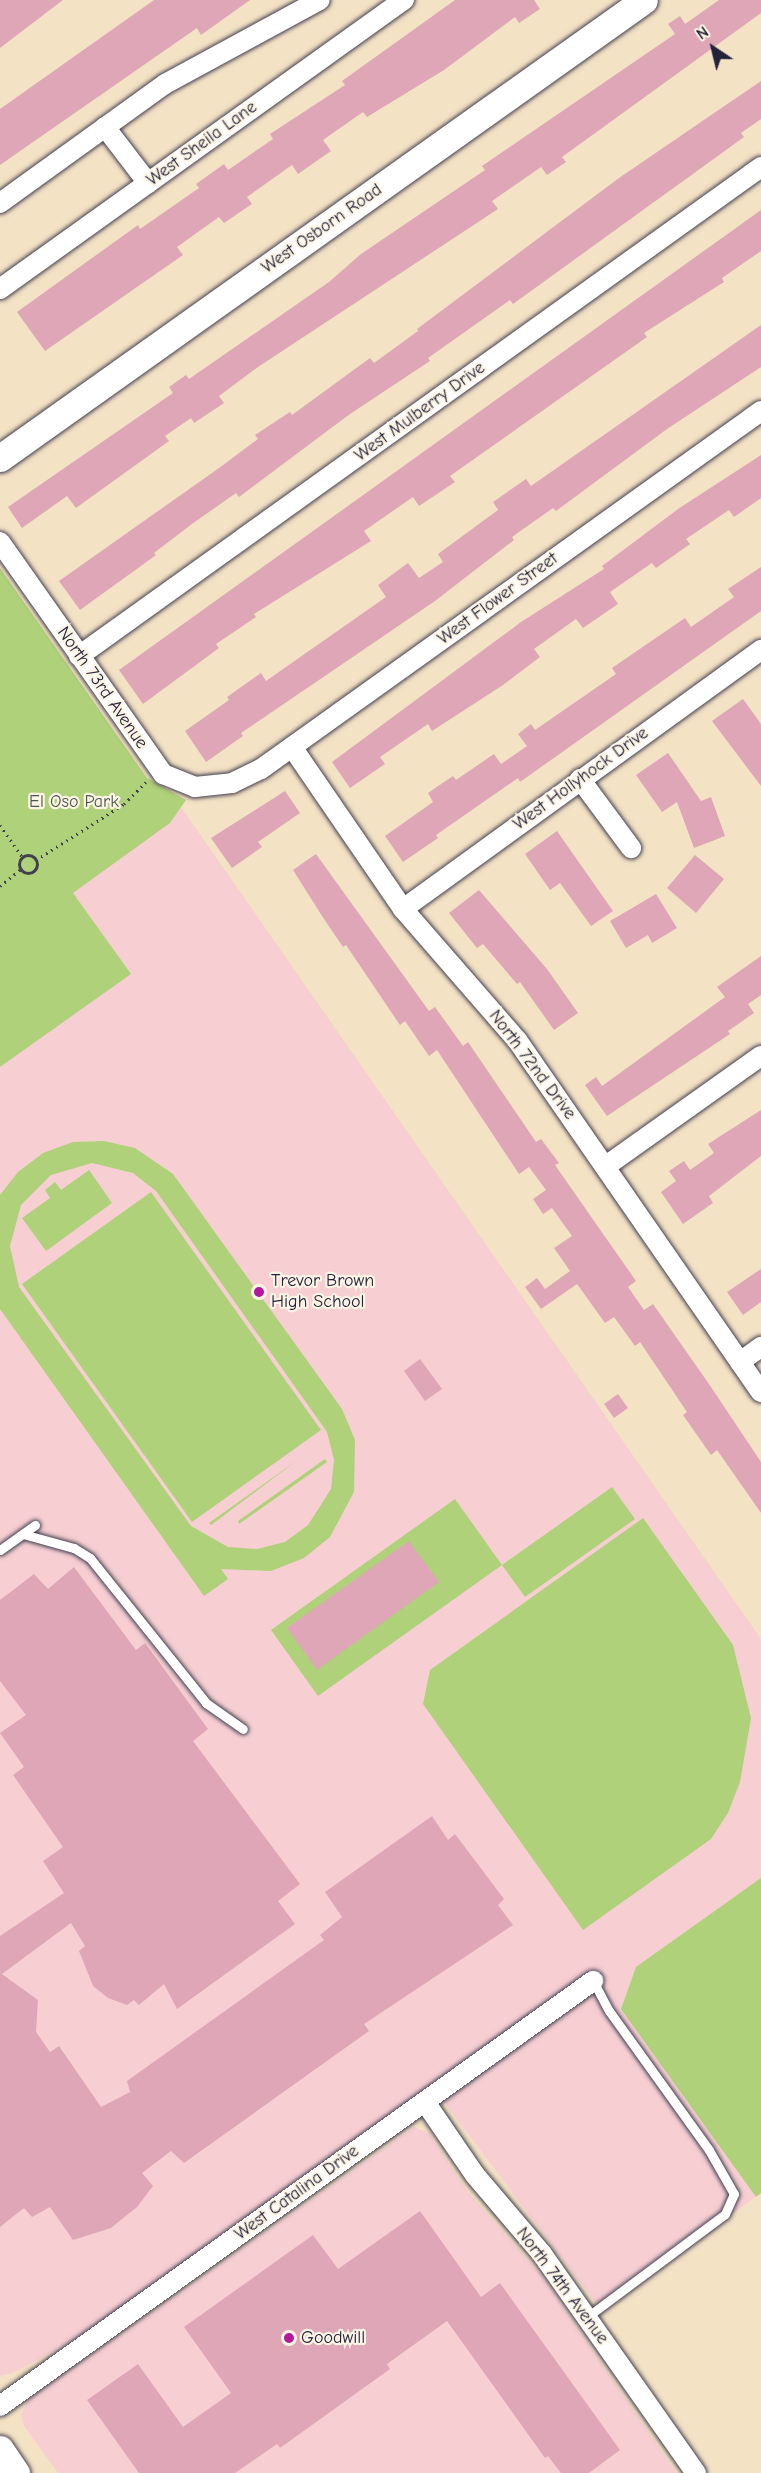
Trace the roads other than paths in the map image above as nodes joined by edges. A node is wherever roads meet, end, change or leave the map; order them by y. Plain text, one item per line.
1 (320, 0) edge
2 (404, 0) edge
3 (644, 0) edge
4 (105, 127) junction
5 (761, 167) edge
6 (148, 183) junction
7 (0, 203) edge
8 (0, 289) edge
9 (761, 411) edge
10 (0, 458) edge
11 (0, 542) edge
12 (761, 650) edge
13 (79, 656) junction
14 (292, 747) junction
15 (580, 779) junction
16 (232, 783) joint
17 (631, 848) dead end
18 (403, 909) junction
19 (761, 1056) edge
20 (606, 1166) junction
21 (761, 1347) edge
22 (740, 1362) junction
23 (761, 1392) edge
24 (35, 1526) dead end
25 (23, 1534) junction
26 (0, 1550) edge
27 (243, 1729) dead end
28 (593, 1981) joint
29 (425, 2102) junction
30 (587, 2316) junction
31 (0, 2406) edge
32 (0, 2449) edge
33 (16, 2473) edge
34 (696, 2473) edge

1 - 4 street
2 - 6 street, West Sheila Lane
3 - 10 street, West Osborn Road
4 - 6 street
4 - 7 street
5 - 13 street, West Mulberry Drive
6 - 8 street, West Sheila Lane
9 - 14 street, West Flower Street
11 - 13 street, North 73rd Avenue
12 - 15 street, West Hollyhock Drive
13 - 16 street, North 73rd Avenue
14 - 16 street, West Flower Street
14 - 18 street, North 72nd Drive
15 - 17 street
15 - 18 street, West Hollyhock Drive
18 - 20 street, North 72nd Drive
19 - 20 street
20 - 22 street, North 72nd Drive
21 - 22 street
22 - 23 street, North 72nd Drive
24 - 25 lane
25 - 26 lane
25 - 27 lane
28 - 29 street, West Catalina Drive
28 - 30 lane
29 - 30 street, North 74th Avenue
29 - 31 street, West Catalina Drive
30 - 34 street, North 74th Avenue
32 - 33 street

